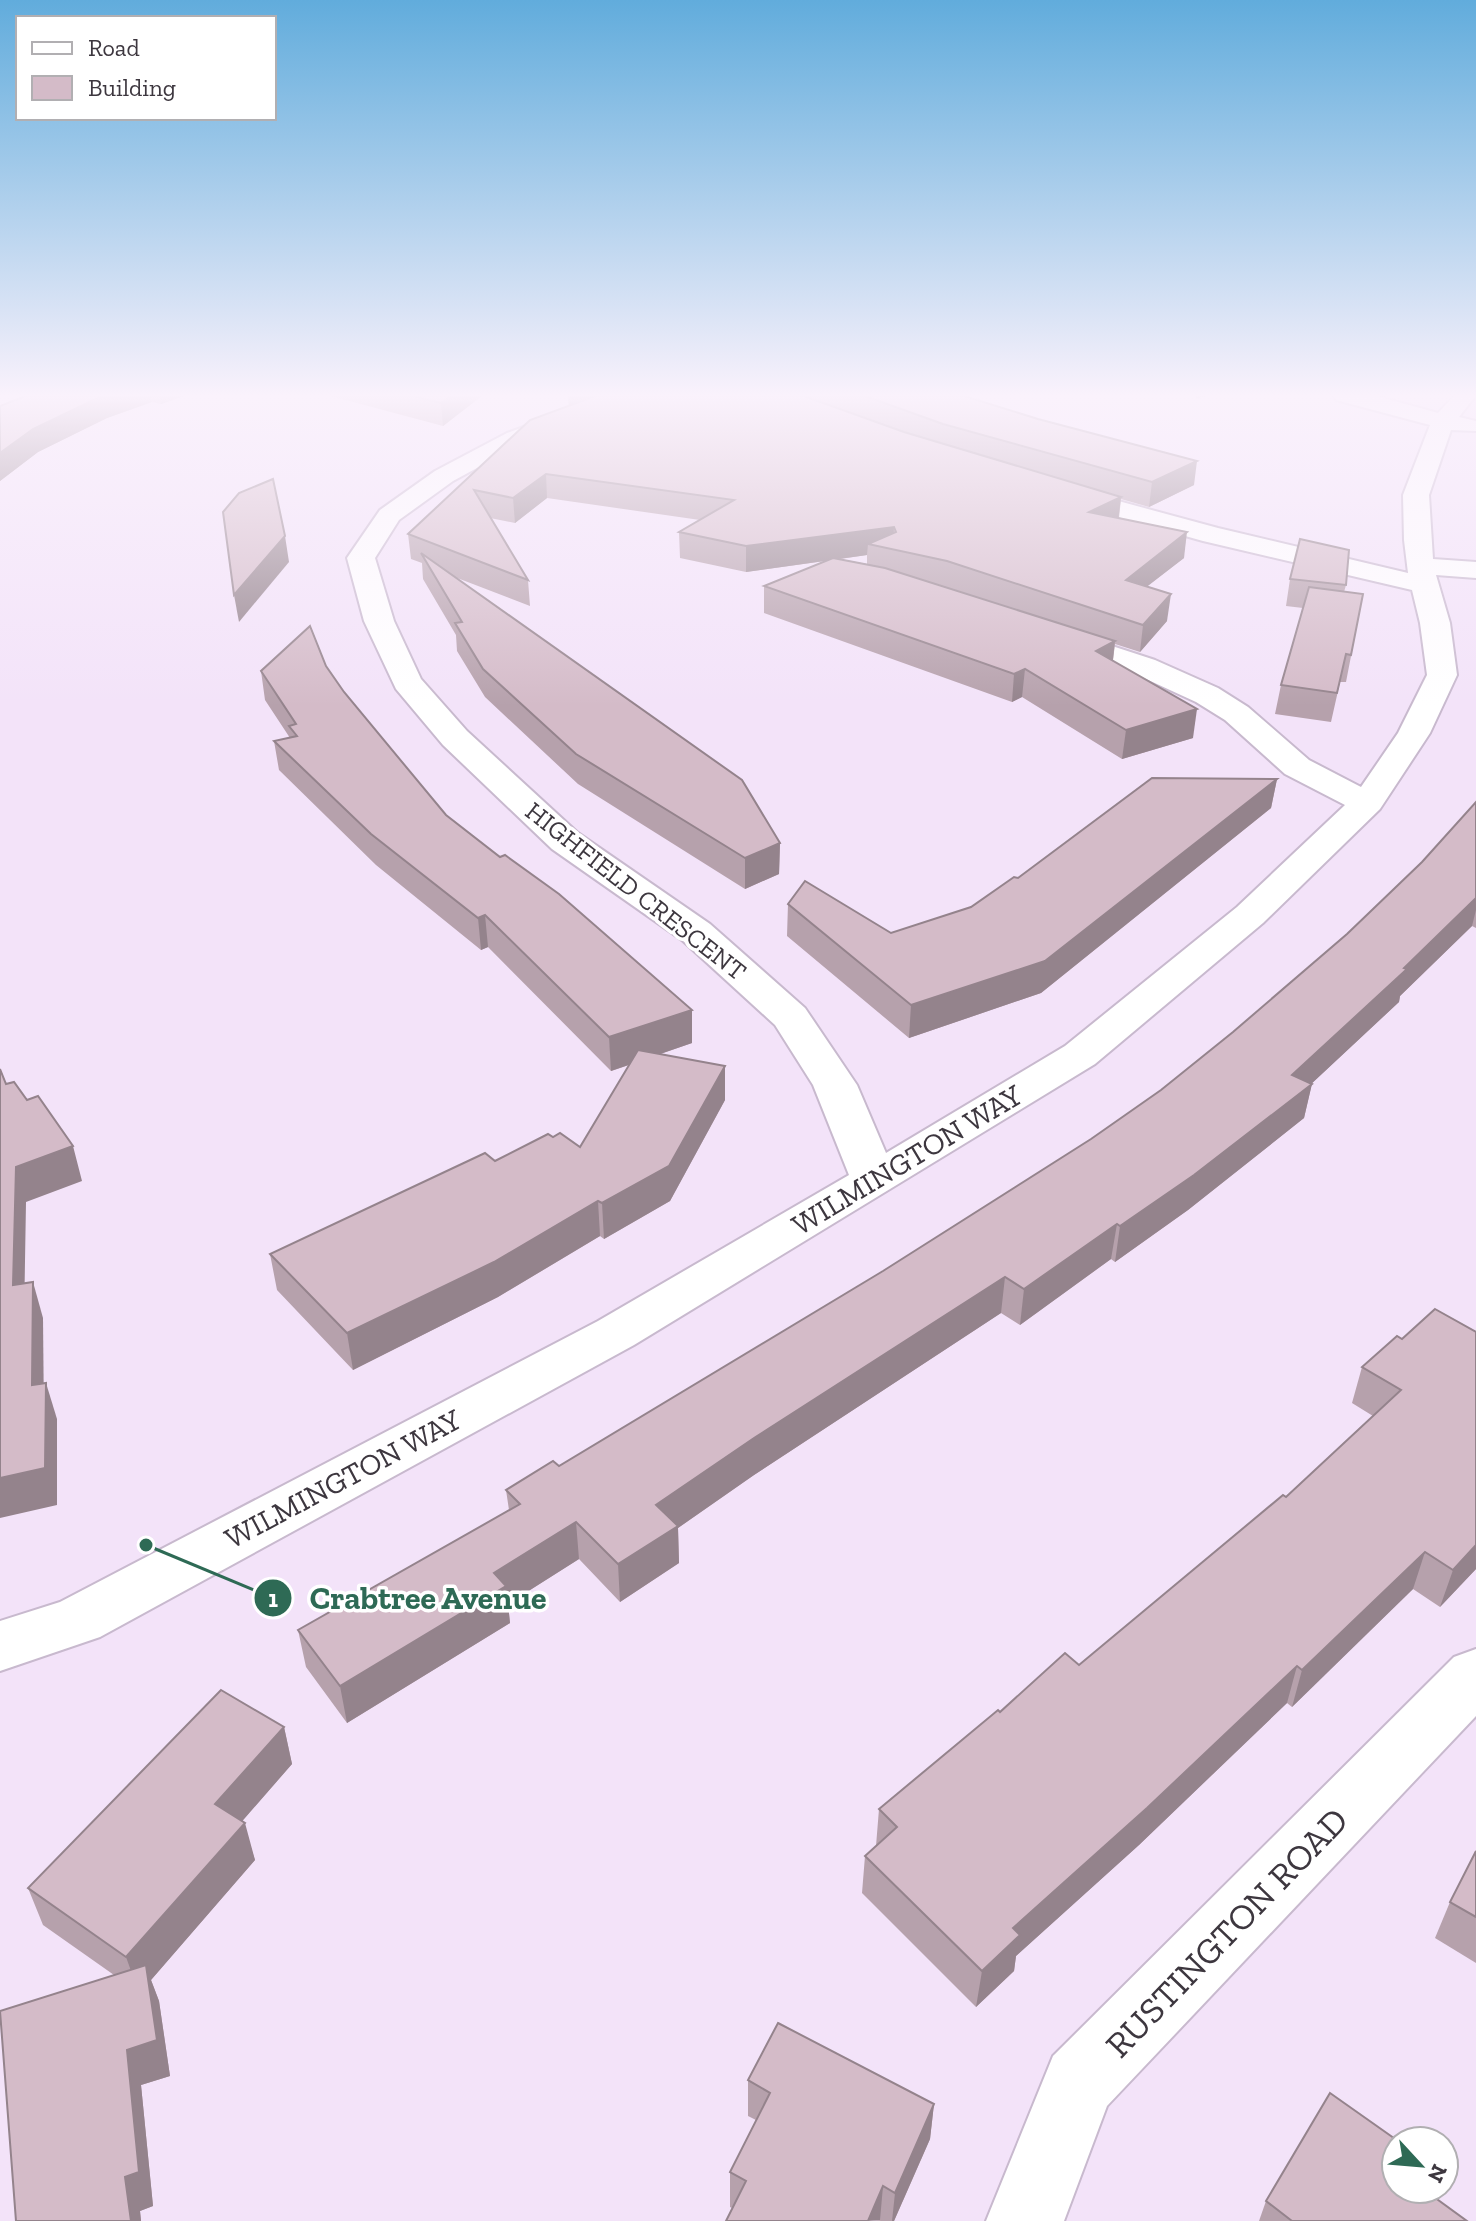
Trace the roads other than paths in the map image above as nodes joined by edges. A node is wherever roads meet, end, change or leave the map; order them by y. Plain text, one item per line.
1 (412, 499) edge
2 (1078, 499) edge
3 (1416, 499) edge
4 (1408, 558) junction
5 (1334, 561) junction
6 (1476, 570) edge
7 (1036, 630) edge
8 (1368, 802) junction
9 (874, 1180) junction
10 (0, 1646) edge
11 (1476, 1675) edge
12 (1025, 2221) edge

1 - 9 street, HIGHFIELD CRESCENT
2 - 5 street
3 - 4 street, WILMINGTON WAY
4 - 5 street
4 - 5 street
4 - 6 street
4 - 8 street, WILMINGTON WAY
7 - 8 street
8 - 9 street, WILMINGTON WAY
9 - 10 street, WILMINGTON WAY
11 - 12 street, RUSTINGTON ROAD

